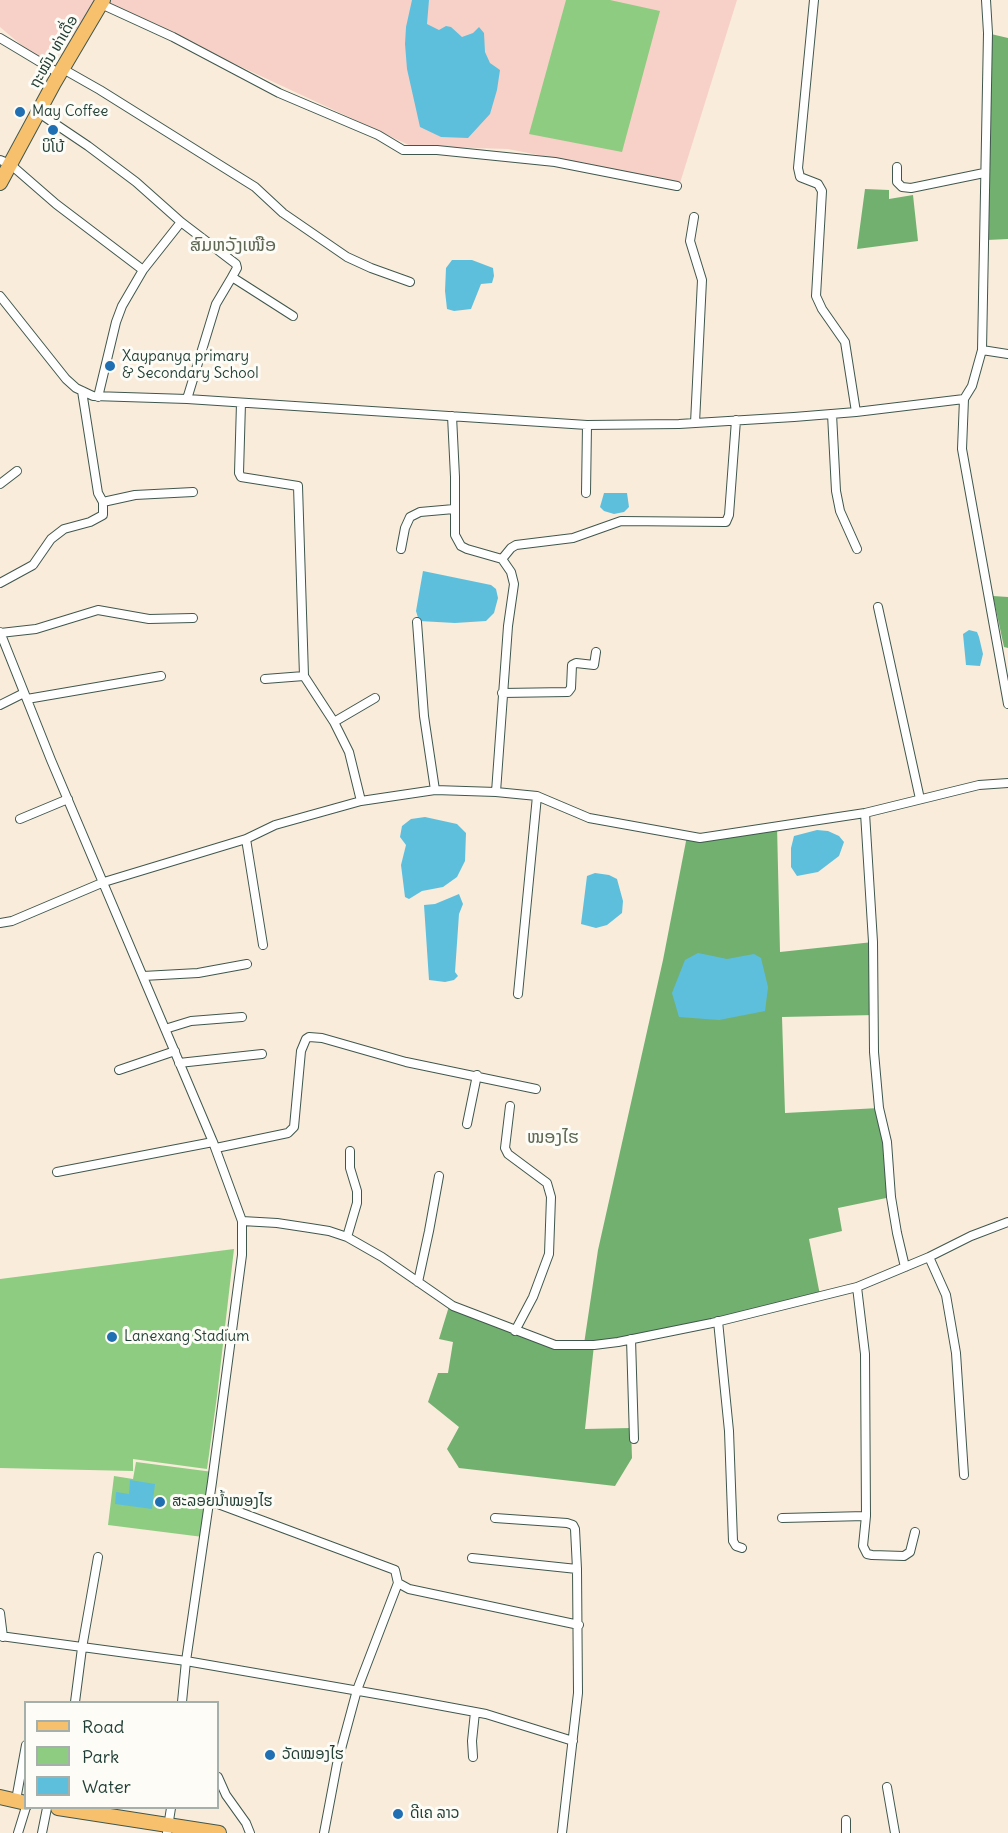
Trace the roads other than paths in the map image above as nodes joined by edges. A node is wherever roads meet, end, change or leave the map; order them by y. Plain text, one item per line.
1 (814, 0) edge
2 (986, 0) edge
3 (102, 2) edge
4 (0, 38) edge
5 (61, 71) junction
6 (39, 113) junction
7 (5, 162) edge
8 (897, 167) dead end
9 (984, 173) junction
10 (0, 183) edge
11 (676, 186) dead end
12 (694, 217) dead end
13 (181, 222) junction
14 (143, 270) junction
15 (232, 277) junction
16 (410, 282) dead end
17 (0, 296) edge
18 (293, 316) dead end
19 (982, 350) junction
20 (1008, 354) edge
21 (82, 392) junction
22 (98, 397) junction
23 (187, 399) junction
24 (964, 399) junction
25 (241, 403) junction
26 (856, 412) junction
27 (832, 414) junction
28 (452, 416) junction
29 (735, 420) junction
30 (695, 423) junction
31 (587, 425) junction
32 (17, 471) dead end
33 (0, 484) edge
34 (193, 492) dead end
35 (586, 493) dead end
36 (103, 502) junction
37 (454, 509) junction
38 (401, 549) dead end
39 (857, 549) dead end
40 (502, 559) junction
41 (0, 583) edge
42 (878, 607) dead end
43 (193, 618) dead end
44 (417, 622) dead end
45 (0, 632) edge
46 (2, 647) edge
47 (596, 652) dead end
48 (161, 676) dead end
49 (304, 676) junction
50 (265, 679) dead end
51 (502, 693) junction
52 (26, 696) junction
53 (375, 698) dead end
54 (1008, 704) edge
55 (0, 705) edge
56 (334, 722) junction
57 (1008, 783) edge
58 (435, 790) junction
59 (496, 792) junction
60 (537, 796) junction
61 (68, 799) junction
62 (920, 799) junction
63 (361, 801) junction
64 (864, 813) junction
65 (20, 819) dead end
66 (246, 839) junction
67 (104, 882) junction
68 (0, 922) edge
69 (263, 945) dead end
70 (246, 964) dead end
71 (143, 976) junction
72 (518, 994) dead end
73 (242, 1017) dead end
74 (165, 1029) junction
75 (175, 1051) junction
76 (262, 1054) dead end
77 (179, 1063) junction
78 (119, 1070) dead end
79 (477, 1075) junction
80 (536, 1089) dead end
81 (510, 1106) dead end
82 (467, 1124) dead end
83 (215, 1145) junction
84 (350, 1151) dead end
85 (57, 1172) dead end
86 (439, 1176) dead end
87 (242, 1221) junction
88 (1008, 1222) edge
89 (347, 1237) junction
90 (929, 1257) junction
91 (905, 1267) junction
92 (418, 1282) junction
93 (857, 1287) junction
94 (718, 1320) junction
95 (515, 1330) junction
96 (631, 1339) junction
97 (634, 1440) dead end
98 (964, 1475) dead end
99 (210, 1501) junction
100 (866, 1516) junction
101 (495, 1518) dead end
102 (782, 1518) dead end
103 (915, 1532) dead end
104 (742, 1548) dead end
105 (98, 1557) dead end
106 (472, 1558) dead end
107 (577, 1569) junction
108 (398, 1583) junction
109 (0, 1612) edge
110 (579, 1625) junction
111 (1, 1636) edge
112 (82, 1648) junction
113 (186, 1661) junction
114 (357, 1690) junction
115 (75, 1701) edge
116 (182, 1701) edge
117 (475, 1712) junction
118 (573, 1741) junction
119 (473, 1757) dead end
120 (24, 1774) edge
121 (219, 1779) edge
122 (887, 1787) dead end
123 (0, 1797) edge
124 (22, 1803) edge
125 (47, 1809) edge
126 (65, 1809) edge
127 (171, 1809) edge
128 (846, 1820) dead end
129 (168, 1829) edge
130 (18, 1833) edge
131 (42, 1833) edge
132 (219, 1833) edge
133 (250, 1833) edge
134 (324, 1833) edge
135 (562, 1833) edge
136 (846, 1833) edge
137 (895, 1833) edge

1 - 26 street
2 - 9 street
3 - 5 main road, ຖະໝົນ ທ່າເດື່ອ
3 - 11 street
4 - 5 street
5 - 6 main road, ຖະໝົນ ທ່າເດື່ອ
5 - 16 street
6 - 7 main road, ຖະໝົນ ທ່າເດື່ອ
6 - 13 street
7 - 10 main road, ຖະໝົນ ທ່າເດື່ອ
7 - 14 street
8 - 9 street
9 - 19 street
12 - 30 street
13 - 14 street
13 - 15 street
14 - 22 street
15 - 18 street
15 - 23 street
17 - 21 street
19 - 20 street
19 - 24 street
21 - 22 street
21 - 36 street
22 - 23 street
23 - 25 street
24 - 26 street
24 - 54 street
25 - 28 street
25 - 49 street
26 - 27 street
27 - 29 street
27 - 39 street
28 - 31 street
28 - 37 street
29 - 30 street
29 - 40 street
30 - 31 street
31 - 35 street
32 - 33 street
34 - 36 street
36 - 41 street
37 - 38 street
37 - 40 street
40 - 51 street
42 - 62 street
43 - 45 street
44 - 58 street
45 - 46 street
46 - 52 street
47 - 51 street
48 - 52 street
49 - 50 street
49 - 56 street
51 - 59 street
52 - 55 street
52 - 61 street
53 - 56 street
56 - 63 street
57 - 62 street
58 - 59 street
58 - 63 street
59 - 60 street
60 - 64 street
60 - 72 street
61 - 65 street
61 - 67 street
62 - 64 street
63 - 66 street
64 - 91 street
66 - 67 street
66 - 69 street
67 - 68 street
67 - 71 street
70 - 71 street
71 - 74 street
73 - 74 street
74 - 75 street
75 - 77 street
75 - 78 street
76 - 77 street
77 - 83 street
79 - 80 street
79 - 82 street
79 - 83 street
81 - 95 street
83 - 85 street
83 - 87 street
84 - 89 street
86 - 92 street
87 - 89 street
87 - 99 street
88 - 90 street
89 - 92 street
90 - 91 street
90 - 98 street
91 - 93 street
92 - 95 street
93 - 94 street
93 - 100 street
94 - 96 street
94 - 104 street
95 - 96 street
96 - 97 street
99 - 108 street
99 - 113 street
100 - 102 street
100 - 103 street
101 - 107 street
105 - 112 street
106 - 107 street
107 - 110 street
108 - 110 street
108 - 114 street
109 - 111 street
110 - 118 street
111 - 112 street
112 - 113 street
112 - 115 street
113 - 114 street
113 - 116 street
114 - 117 street
114 - 134 street
117 - 118 street
117 - 119 street
118 - 135 street
120 - 124 street
121 - 133 street
122 - 137 street
123 - 124 main road
124 - 130 street
125 - 131 street
126 - 129 main road
127 - 129 street
128 - 136 street
129 - 132 main road

